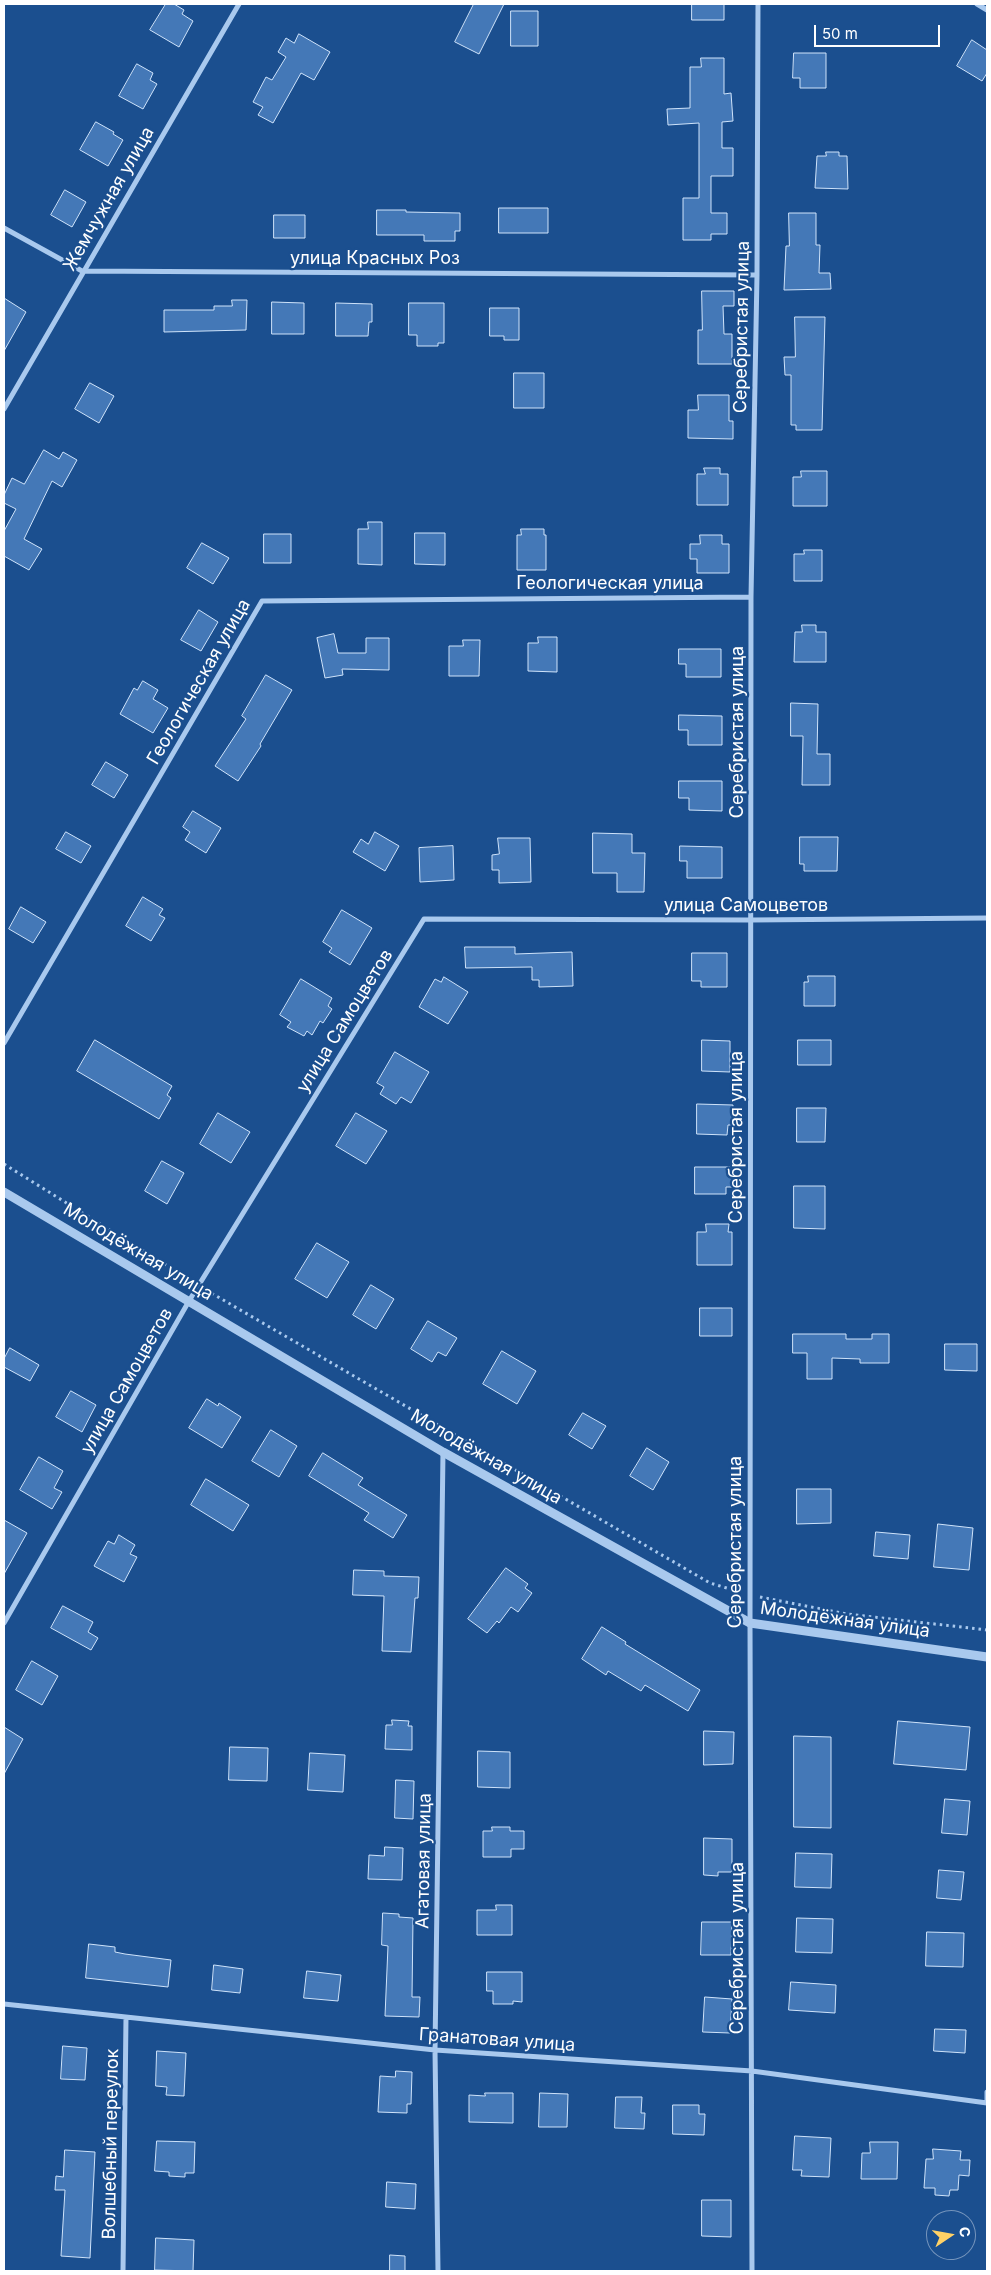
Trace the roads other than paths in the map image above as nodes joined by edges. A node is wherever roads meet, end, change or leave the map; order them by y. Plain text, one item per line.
1 (239, 4) edge
2 (758, 4) edge
3 (977, 4) edge
4 (987, 10) edge
5 (4, 228) edge
6 (82, 272) junction
7 (757, 276) junction
8 (4, 409) edge
9 (751, 596) junction
10 (987, 918) edge
11 (751, 920) junction
12 (4, 1043) edge
13 (4, 1192) edge
14 (189, 1301) junction
15 (443, 1452) junction
16 (4, 1623) edge
17 (750, 1623) junction
18 (987, 1657) edge
19 (4, 2004) edge
20 (126, 2017) junction
21 (435, 2050) junction
22 (752, 2071) junction
23 (987, 2092) edge
24 (987, 2103) edge
25 (123, 2271) edge
26 (438, 2271) edge
27 (752, 2271) edge

1 - 6 street, Жемчужная улица
2 - 7 street, Серебристая улица
3 - 4 street
5 - 6 street, улица Красных Роз
6 - 7 street, улица Красных Роз
6 - 8 street, Жемчужная улица
7 - 9 street, Серебристая улица
9 - 11 street, Серебристая улица
9 - 12 street, Геологическая улица
10 - 11 street, улица Самоцветов
11 - 14 street, улица Самоцветов
11 - 17 street, Серебристая улица
13 - 14 street, Молодёжная улица
14 - 15 street, Молодёжная улица
14 - 16 street, улица Самоцветов
15 - 17 street, Молодёжная улица
15 - 21 street, Агатовая улица
17 - 18 street, Молодёжная улица
17 - 22 street, Серебристая улица
19 - 20 street, Гранатовая улица
20 - 21 street, Гранатовая улица
20 - 25 street, Волшебный переулок
21 - 22 street, Гранатовая улица
21 - 26 street, Агатовая улица
22 - 24 street, Гранатовая улица
22 - 27 street, Серебристая улица
23 - 24 street

